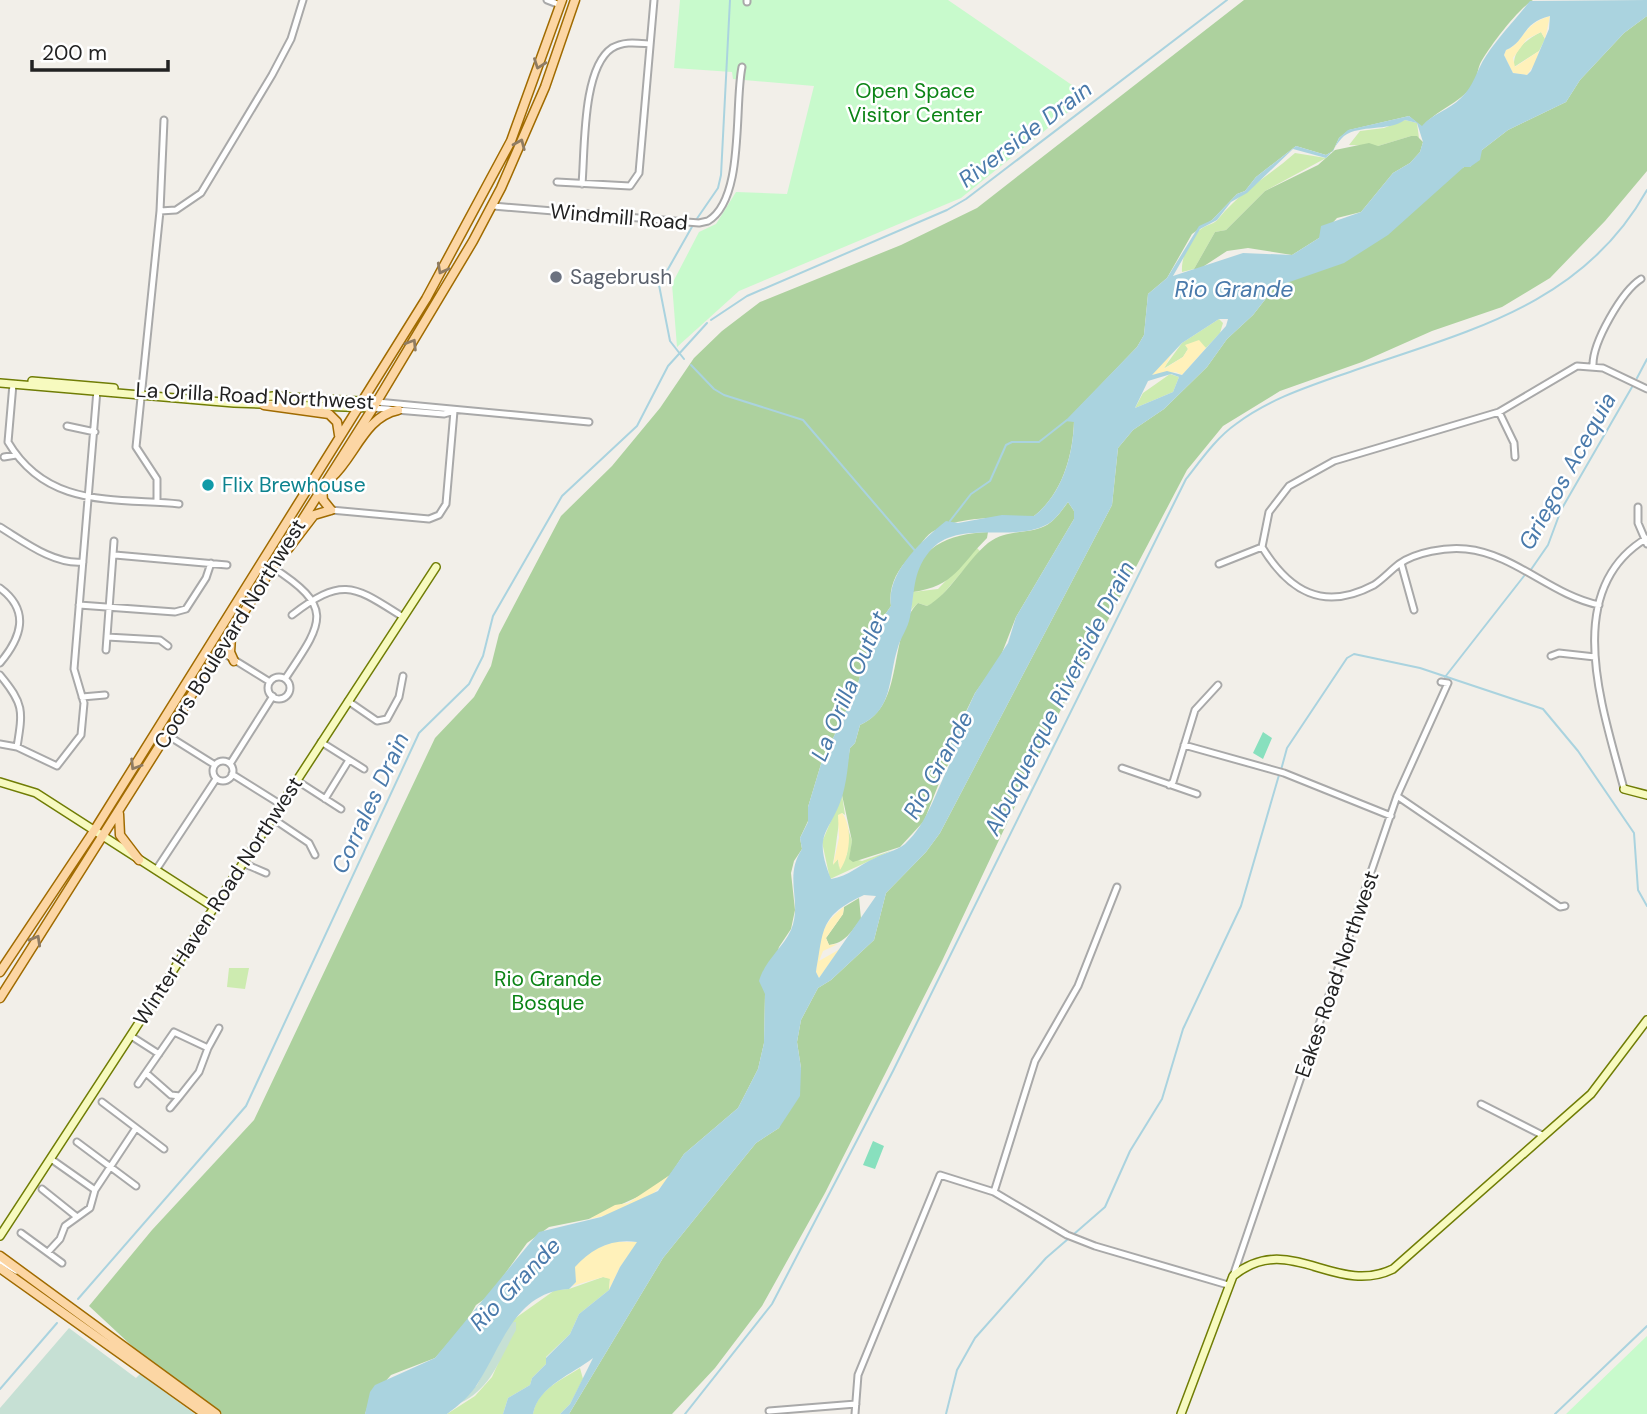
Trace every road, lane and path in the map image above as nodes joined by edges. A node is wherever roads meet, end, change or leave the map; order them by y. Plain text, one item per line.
1 (303, 0) edge
2 (547, 0) edge
3 (575, 0) edge
4 (654, 0) edge
5 (561, 3) edge
6 (650, 44) junction
7 (742, 67) dead end
8 (164, 120) dead end
9 (557, 182) dead end
10 (582, 184) junction
11 (493, 206) junction
12 (160, 211) junction
13 (1641, 279) dead end
14 (1592, 366) junction
15 (0, 383) edge
16 (13, 384) junction
17 (97, 389) junction
18 (1647, 389) edge
19 (141, 393) junction
20 (359, 403) junction
21 (264, 405) junction
22 (375, 405) junction
23 (398, 410) junction
24 (454, 411) junction
25 (1499, 412) junction
26 (589, 422) dead end
27 (67, 426) dead end
28 (95, 432) junction
29 (339, 435) junction
30 (16, 454) junction
31 (4, 457) dead end
32 (1515, 457) dead end
33 (323, 487) junction
34 (88, 497) junction
35 (157, 502) junction
36 (179, 504) dead end
37 (1638, 507) dead end
38 (331, 510) junction
39 (0, 527) edge
40 (114, 541) dead end
41 (1646, 541) edge
42 (1262, 547) junction
43 (115, 555) junction
44 (265, 555) junction
45 (83, 562) junction
46 (211, 563) junction
47 (1401, 563) junction
48 (274, 564) junction
49 (1219, 564) dead end
50 (227, 565) dead end
51 (436, 567) dead end
52 (0, 588) edge
53 (314, 601) junction
54 (79, 605) junction
55 (1599, 605) junction
56 (109, 608) junction
57 (1414, 610) dead end
58 (292, 615) dead end
59 (403, 617) junction
60 (232, 631) junction
61 (107, 636) junction
62 (168, 646) dead end
63 (106, 650) dead end
64 (220, 651) junction
65 (1551, 656) dead end
66 (1595, 657) junction
67 (234, 661) junction
68 (0, 663) edge
69 (0, 675) edge
70 (403, 676) dead end
71 (285, 679) junction
72 (270, 682) junction
73 (1441, 682) dead end
74 (1218, 685) dead end
75 (106, 695) dead end
76 (273, 696) junction
77 (82, 697) junction
78 (348, 701) junction
79 (167, 735) junction
80 (321, 742) junction
81 (0, 744) edge
82 (1184, 744) junction
83 (17, 747) junction
84 (349, 760) junction
85 (230, 764) junction
86 (215, 765) junction
87 (1122, 768) dead end
88 (365, 769) dead end
89 (232, 774) junction
90 (216, 779) junction
91 (296, 780) junction
92 (0, 782) edge
93 (1169, 785) junction
94 (1624, 789) joint
95 (1197, 794) dead end
96 (1647, 795) edge
97 (1397, 796) junction
98 (325, 799) junction
99 (280, 804) junction
100 (121, 806) junction
101 (341, 809) dead end
102 (1391, 816) junction
103 (272, 818) junction
104 (98, 834) junction
105 (315, 855) dead end
106 (139, 860) junction
107 (243, 863) junction
108 (156, 870) junction
109 (266, 873) dead end
110 (1117, 887) dead end
111 (1565, 906) dead end
112 (215, 908) junction
113 (0, 972) edge
114 (0, 998) edge
115 (1647, 1020) edge
116 (219, 1028) dead end
117 (131, 1036) junction
118 (208, 1048) junction
119 (159, 1054) junction
120 (146, 1073) junction
121 (138, 1084) dead end
122 (180, 1096) junction
123 (102, 1102) dead end
124 (1480, 1104) dead end
125 (170, 1108) dead end
126 (136, 1128) junction
127 (1544, 1136) junction
128 (77, 1142) dead end
129 (164, 1149) dead end
130 (51, 1159) junction
131 (110, 1167) junction
132 (136, 1186) dead end
133 (42, 1189) dead end
134 (95, 1190) junction
135 (993, 1192) junction
136 (77, 1217) junction
137 (22, 1233) dead end
138 (0, 1236) edge
139 (48, 1252) junction
140 (0, 1259) edge
141 (62, 1262) dead end
142 (0, 1268) edge
143 (1233, 1276) junction
144 (1228, 1285) junction
145 (146, 1367) junction
146 (856, 1404) junction
147 (769, 1411) dead end
148 (205, 1414) edge
149 (216, 1414) edge
150 (855, 1414) edge
151 (1181, 1414) edge

1 - 12 street
2 - 5 street
11 -> 3 main road, Coors Boulevard Northwest
4 - 6 street
5 -> 20 main road, Coors Boulevard Northwest
6 - 10 street
6 - 10 street
7 - 11 street, Windmill Road
8 - 12 street
9 - 10 street
22 -> 11 main road, Coors Boulevard Northwest
12 - 19 street
13 - 14 street
14 - 18 street
14 - 25 street
15 - 16 street, La Orilla Road Northwest
16 - 17 street, La Orilla Road Northwest
16 - 30 street
17 - 19 street, La Orilla Road Northwest
17 - 28 street
19 - 20 street, La Orilla Road Northwest
19 - 21 street, La Orilla Road Northwest
19 - 35 street
20 - 21 street, La Orilla Road Northwest
20 - 22 street, La Orilla Road Northwest
20 - 29 main road, Coors Boulevard Northwest
21 - 29 main road
22 - 23 street, La Orilla Road Northwest
22 - 24 street, La Orilla Road Northwest
22 - 33 main road, Coors Boulevard Northwest
23 - 24 street, La Orilla Road Northwest
23 - 33 main road
24 - 26 street, La Orilla Road Northwest
24 - 38 street
25 - 32 street
25 - 42 street
27 - 28 street
28 - 34 street
29 - 44 main road, Coors Boulevard Northwest
30 - 31 street
30 - 34 street
33 - 38 main road
33 - 48 main road, Coors Boulevard Northwest
34 - 35 street
34 - 45 street
35 - 36 street
37 - 41 street
38 - 48 main road
39 - 45 street
40 - 43 street
41 - 55 street
42 - 47 street
42 - 49 street
43 - 46 street
43 - 56 street
44 - 64 main road
44 -> 104 main road, Coors Boulevard Northwest
45 - 54 street
46 - 50 street
46 - 56 street
47 - 55 street
47 - 57 street
48 - 53 street
48 - 60 main road, Coors Boulevard Northwest
51 - 59 street, Winter Haven Road Northwest
52 - 68 street
53 - 58 street
53 - 59 street
53 - 71 street
54 - 56 street
54 - 77 street
55 - 66 street
56 - 61 street
59 - 78 street, Winter Haven Road Northwest
60 - 64 main road, Coors Boulevard Northwest
60 - 67 main road
61 - 62 street
61 - 63 street
64 - 67 street
64 - 79 main road, Coors Boulevard Northwest
65 - 66 street
66 - 94 street
67 - 72 street
69 - 83 street
70 - 78 street
71 - 72 street
71 - 76 street
72 - 76 street
73 - 97 street, Eakes Road Northwest
74 - 82 street
75 - 77 street
76 - 85 street
77 - 83 street
78 - 80 street, Winter Haven Road Northwest
79 - 86 street
79 - 100 main road, Coors Boulevard Northwest
80 - 84 street
80 - 91 street, Winter Haven Road Northwest
81 - 83 street
82 - 93 street
82 - 102 street
84 - 88 street
84 - 98 street
85 - 86 street
85 - 89 street
86 - 90 street
87 - 93 street
89 - 90 street
89 - 99 street
90 - 108 street
91 - 98 street
91 - 99 street, Winter Haven Road Northwest
92 - 104 street
93 - 95 street
94 - 96 street
97 - 102 street, Eakes Road Northwest
97 - 111 street
98 - 101 street
99 - 103 street, Winter Haven Road Northwest
100 - 104 main road, Coors Boulevard Northwest
100 - 106 main road
102 - 143 street, Eakes Road Northwest
103 - 105 street
103 - 107 street, Winter Haven Road Northwest
104 - 106 street
104 - 113 main road, Coors Boulevard Northwest
114 -> 104 main road, Coors Boulevard Northwest
106 - 108 street
107 - 109 street
107 - 112 street, Winter Haven Road Northwest
108 - 112 street
110 - 135 street
112 - 117 street, Winter Haven Road Northwest
115 - 127 street
116 - 118 street
117 - 119 street
117 - 130 street, Winter Haven Road Northwest
118 - 119 street
118 - 122 street
119 - 120 street
120 - 121 street
120 - 122 street
122 - 125 street
123 - 126 street
124 - 127 street
126 - 129 street
126 - 131 street
127 - 143 street
128 - 131 street
130 - 134 street
130 - 138 street, Winter Haven Road Northwest
131 - 132 street
131 - 134 street
133 - 136 street
134 - 136 street
135 - 144 street
135 - 146 street
136 - 139 street
137 - 139 street
139 - 141 street
140 - 145 main road
142 - 145 main road
143 - 144 street
144 - 151 street
145 - 148 main road
145 - 149 main road
146 - 147 street
146 - 150 street

